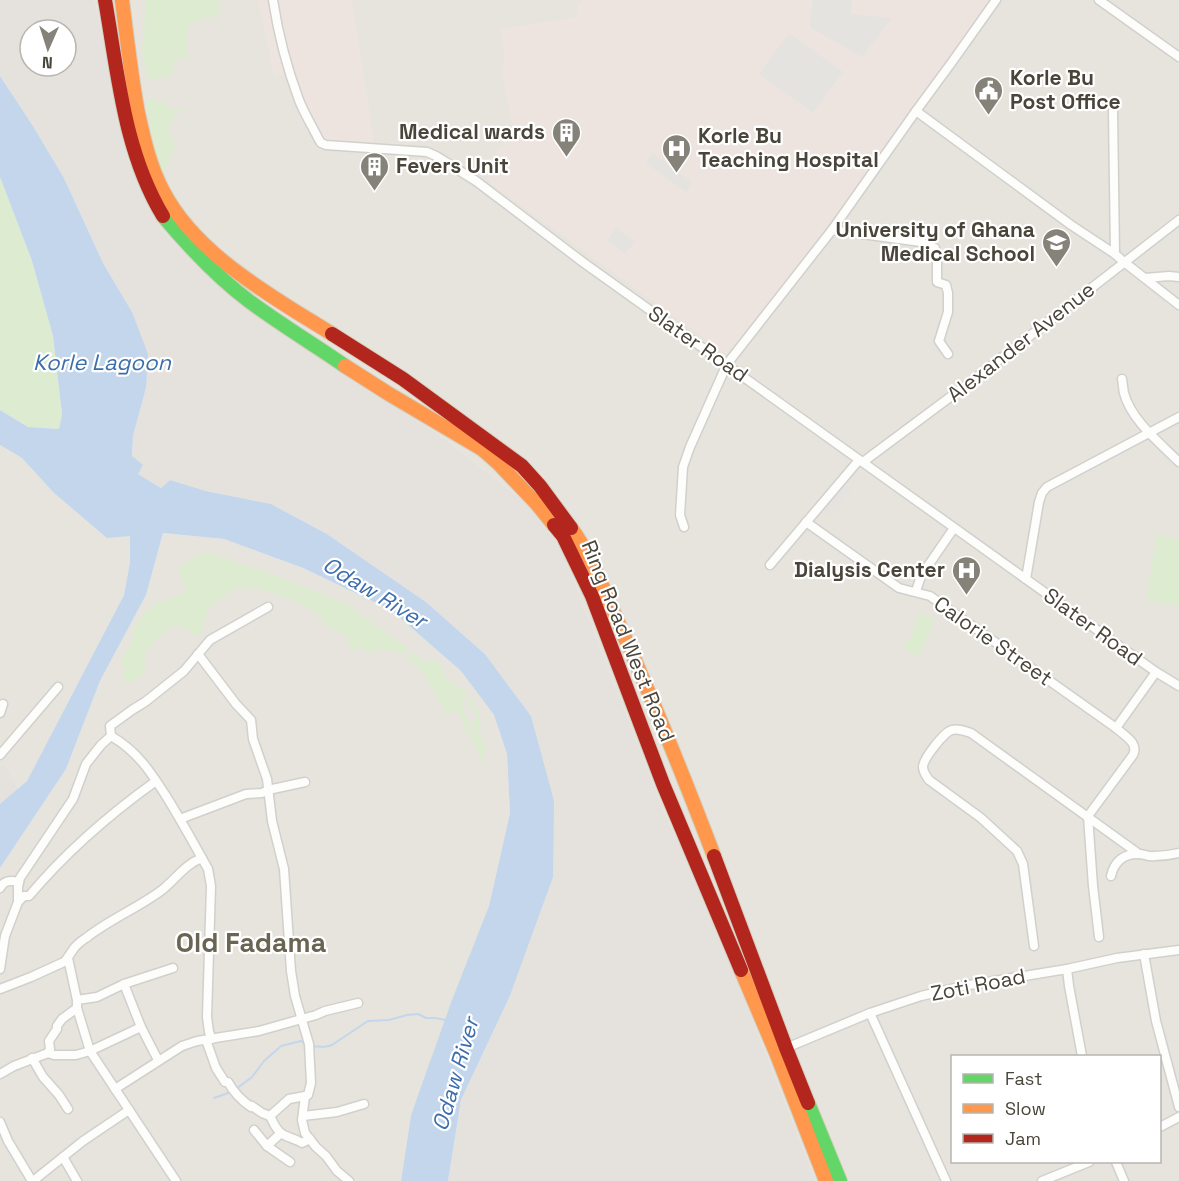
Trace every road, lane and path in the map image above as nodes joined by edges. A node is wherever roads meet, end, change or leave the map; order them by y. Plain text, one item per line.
1 (105, 0) edge
2 (120, 0) edge
3 (273, 0) edge
4 (996, 0) edge
5 (1099, 0) edge
6 (1179, 57) edge
7 (916, 111) junction
8 (1113, 111) dead end
9 (1179, 220) edge
10 (832, 230) junction
11 (1115, 254) junction
12 (1124, 262) junction
13 (1179, 277) edge
14 (1144, 278) junction
15 (1179, 305) edge
16 (948, 354) dead end
17 (727, 364) junction
18 (1122, 379) dead end
19 (1179, 417) edge
20 (1149, 433) junction
21 (861, 461) junction
22 (1179, 462) edge
23 (806, 522) junction
24 (684, 527) dead end
25 (954, 528) junction
26 (770, 565) dead end
27 (1026, 579) junction
28 (916, 591) junction
29 (268, 607) dead end
30 (200, 656) junction
31 (1156, 672) junction
32 (1179, 686) edge
33 (58, 687) dead end
34 (1116, 728) junction
35 (111, 736) junction
36 (0, 755) edge
37 (683, 775) junction
38 (156, 781) junction
39 (305, 782) dead end
40 (663, 784) junction
41 (268, 790) junction
42 (1088, 816) junction
43 (180, 819) junction
44 (1139, 854) junction
45 (1179, 854) edge
46 (202, 858) junction
47 (1111, 876) dead end
48 (19, 882) junction
49 (0, 888) edge
50 (18, 902) junction
51 (1099, 937) dead end
52 (1034, 946) dead end
53 (1179, 950) edge
54 (1144, 954) junction
55 (68, 958) junction
56 (173, 968) dead end
57 (0, 969) edge
58 (1067, 969) junction
59 (124, 984) junction
60 (0, 989) edge
61 (77, 1004) junction
62 (358, 1004) dead end
63 (870, 1013) junction
64 (302, 1019) junction
65 (141, 1027) junction
66 (209, 1040) junction
67 (786, 1048) junction
68 (90, 1051) junction
69 (48, 1053) junction
70 (1082, 1055) edge
71 (32, 1059) junction
72 (158, 1060) junction
73 (0, 1074) edge
74 (116, 1089) junction
75 (305, 1096) junction
76 (364, 1104) dead end
77 (1179, 1107) edge
78 (68, 1108) dead end
79 (129, 1110) junction
80 (270, 1116) junction
81 (303, 1116) junction
82 (1179, 1116) edge
83 (0, 1122) edge
84 (1161, 1126) edge
85 (254, 1130) dead end
86 (281, 1133) junction
87 (310, 1139) junction
88 (267, 1146) junction
89 (63, 1157) junction
90 (290, 1162) dead end
91 (1084, 1163) edge
92 (1117, 1163) edge
93 (33, 1181) edge
94 (77, 1181) edge
95 (176, 1181) edge
96 (349, 1181) edge
97 (826, 1181) edge
98 (840, 1181) edge
99 (946, 1181) edge
100 (1042, 1181) edge
101 (1124, 1181) edge

1 - 40 main road, Ring Road West Road
2 - 37 main road, Ring Road West Road
3 - 17 street, Slater Road
4 - 7 street
5 - 6 street
7 - 10 street
7 - 11 street
8 - 11 street
9 - 12 street, Alexander Avenue
10 - 16 street
10 - 17 street
11 - 12 street
12 - 14 street
12 - 21 street, Alexander Avenue
13 - 14 street
14 - 15 street
17 - 21 street, Slater Road
17 - 24 street
18 - 20 street
19 - 20 street
20 - 22 street
20 - 27 street
21 - 23 street, Alexander Avenue
21 - 25 street, Slater Road
23 - 26 street, Alexander Avenue
23 - 28 street, Calorie Street
25 - 27 street, Slater Road
25 - 28 street
27 - 31 street, Slater Road
28 - 34 street, Calorie Street
29 - 30 street
30 - 35 street
30 - 41 street
31 - 32 street, Slater Road
31 - 34 street
33 - 36 street
34 - 42 street, Calorie Street
35 - 38 street
35 - 48 street
37 - 40 main road
37 - 67 main road, Ring Road West Road
38 - 43 street
38 - 50 street
39 - 41 street
40 - 97 main road, Ring Road West Road
41 - 43 street
41 - 64 street
42 - 44 street
42 - 51 street
42 - 52 street
43 - 46 street
44 - 45 street
44 - 47 street
46 - 55 street
46 - 66 street
48 - 49 street
48 - 50 street
50 - 57 street
53 - 54 street, Zoti Road
54 - 58 street, Zoti Road
54 - 77 street
55 - 60 street
55 - 61 street
56 - 59 street
58 - 63 street, Zoti Road
58 - 70 street
59 - 61 street
59 - 65 street
61 - 68 street
61 - 69 street
62 - 64 street
63 - 67 street, Zoti Road
63 - 99 street
64 - 66 street
64 - 75 street
65 - 68 street
65 - 72 street
66 - 72 street
66 - 80 street
67 - 98 main road, Ring Road West Road
68 - 69 street
68 - 74 street
69 - 71 street
71 - 73 street
71 - 78 street
72 - 74 street
74 - 79 street
75 - 80 street
75 - 81 street
76 - 81 street
79 - 89 street
79 - 95 street
80 - 86 street
81 - 87 street
82 - 84 street
83 - 93 street
85 - 88 street
86 - 87 street
86 - 88 street
87 - 96 street
88 - 90 street
89 - 93 street
89 - 94 street
91 - 100 street
92 - 101 street

